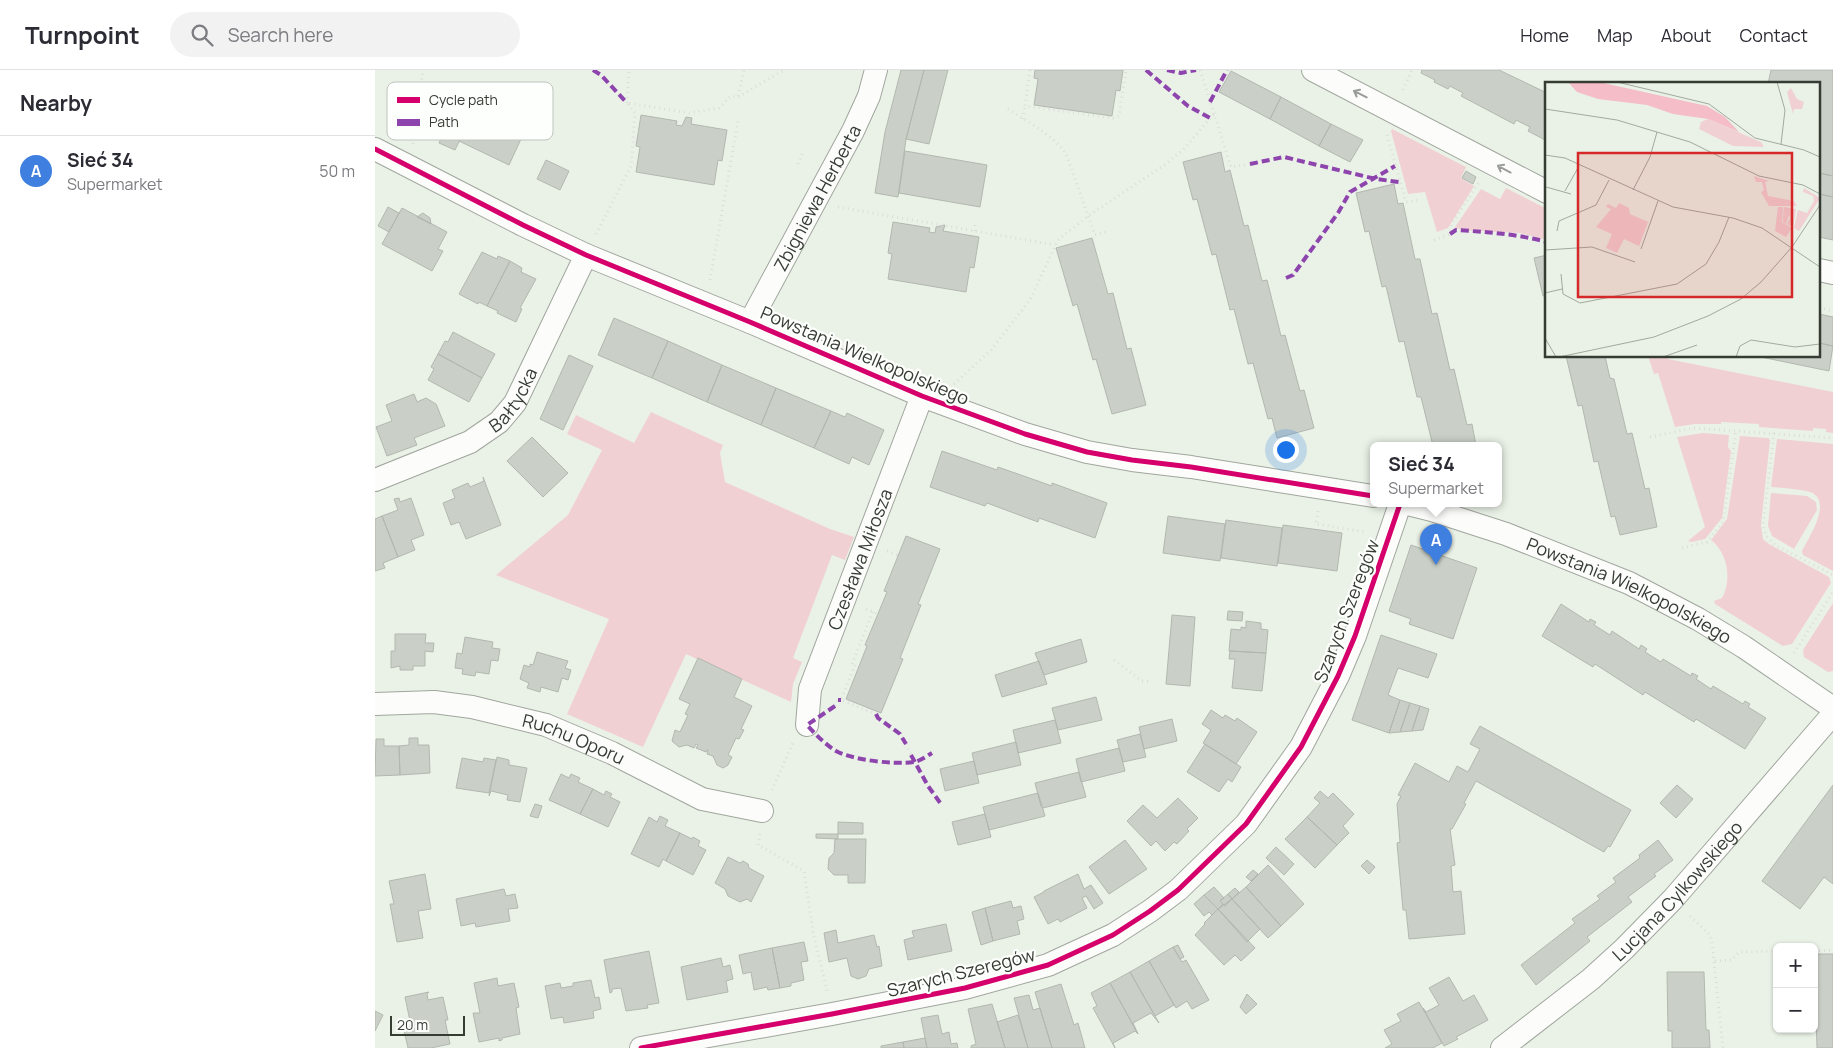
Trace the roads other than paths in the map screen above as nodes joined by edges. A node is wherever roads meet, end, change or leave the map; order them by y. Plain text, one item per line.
1 (876, 70) edge
2 (1313, 70) edge
3 (378, 158) edge
4 (1545, 191) edge
5 (585, 255) junction
6 (750, 322) junction
7 (922, 396) junction
8 (375, 480) edge
9 (1370, 496) edge
10 (1399, 507) edge
11 (1420, 507) edge
12 (375, 704) edge
13 (1833, 708) edge
14 (1833, 714) edge
15 (801, 731) road end
16 (762, 811) road end
17 (641, 1048) edge
18 (1502, 1048) edge

1 - 6 street, Zbigniewa Herberta
4 -> 2 street
3 - 5 street, Powstania Wielkopolskiego
5 - 6 street, Powstania Wielkopolskiego
5 - 8 street, Bałtycka
6 - 7 street, Powstania Wielkopolskiego
7 - 9 street, Powstania Wielkopolskiego
7 - 15 street, Czesława Miłosza
10 - 17 street, Szarych Szeregów
11 - 13 street, Powstania Wielkopolskiego
12 - 16 street, Ruchu Oporu
14 - 18 street, Lucjana Cylkowskiego

